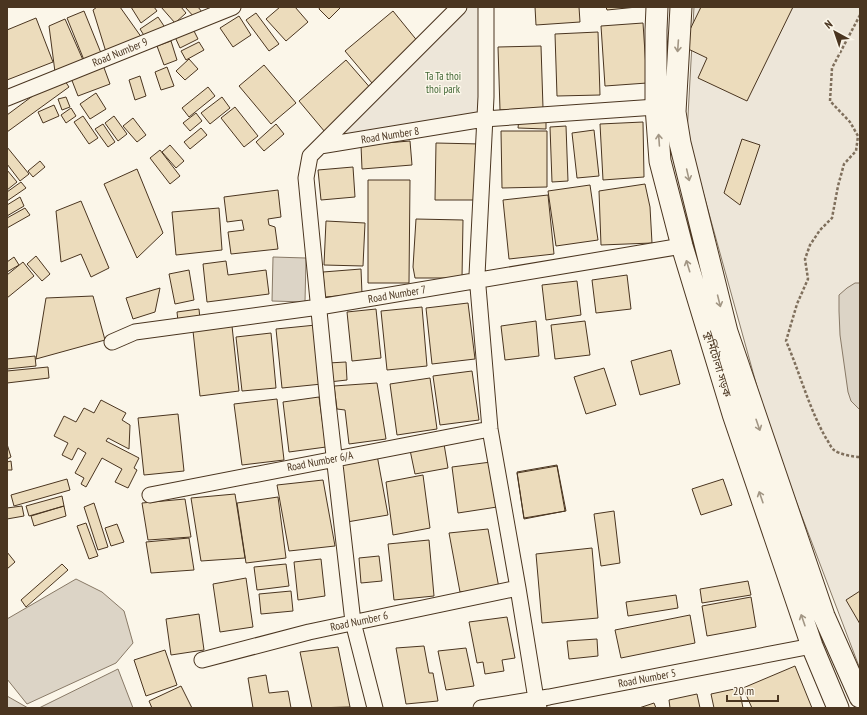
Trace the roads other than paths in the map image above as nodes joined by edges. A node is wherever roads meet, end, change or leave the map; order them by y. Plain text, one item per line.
1 (233, 7) edge
2 (460, 7) edge
3 (486, 7) edge
4 (657, 7) edge
5 (681, 7) edge
6 (22, 92) junction
7 (7, 98) edge
8 (7, 104) edge
9 (656, 108) junction
10 (484, 119) junction
11 (320, 146) junction
12 (682, 246) junction
13 (478, 281) junction
14 (319, 307) junction
15 (112, 342) dead end
16 (490, 429) junction
17 (334, 458) junction
18 (150, 495) dead end
19 (518, 588) junction
20 (353, 622) junction
21 (812, 646) junction
22 (202, 660) dead end
23 (860, 697) edge
24 (537, 703) edge
25 (375, 708) edge
26 (481, 708) edge
27 (838, 708) edge

1 - 6 street, Road Number 9
2 - 11 street
3 - 10 street
4 - 9 main road, কুর্মিটোলা সড়ক
5 -> 23 main road, কুর্মিটোলা সড়ক
6 - 7 street, Road Number 9
6 - 8 street
9 - 10 street, Road Number 8
12 -> 9 main road, কুর্মিটোলা সড়ক
10 - 11 street, Road Number 8
10 - 13 street
11 - 14 street
12 - 13 street, Road Number 7
21 -> 12 main road, কুর্মিটোলা সড়ক
13 - 14 street, Road Number 7
13 - 16 street
14 - 15 street, Road Number 7
14 - 17 street
16 - 17 street, Road Number 6/A
16 - 19 street
17 - 18 street, Road Number 6/A
17 - 20 street
19 - 20 street, Road Number 6
19 - 24 street
20 - 22 street, Road Number 6
20 - 25 street
21 - 24 street, Road Number 5
21 - 27 main road, কুর্মিটোলা সড়ক
24 - 26 street, Road Number 5

